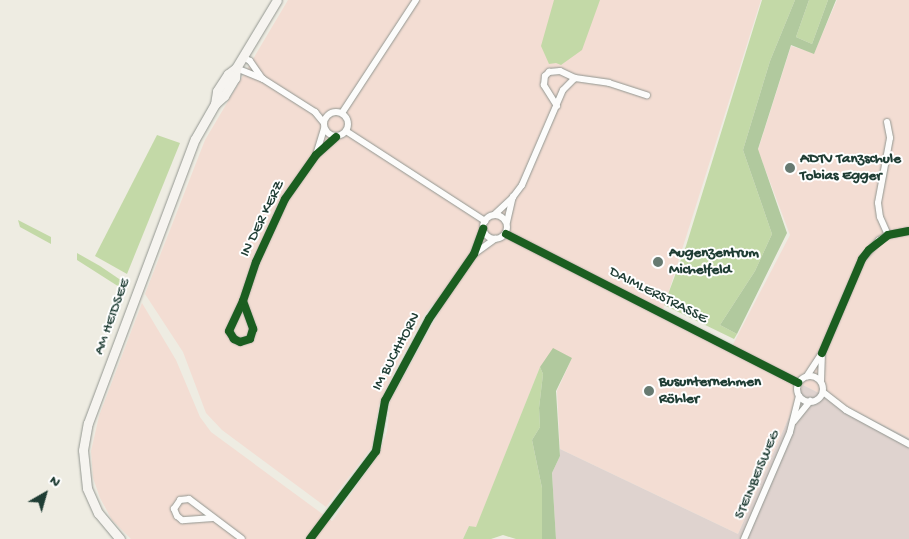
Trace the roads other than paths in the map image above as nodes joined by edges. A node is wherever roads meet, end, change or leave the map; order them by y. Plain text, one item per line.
1 (276, 0) edge
2 (416, 0) edge
3 (243, 57) junction
4 (236, 68) junction
5 (574, 78) junction
6 (263, 79) junction
7 (647, 95) dead end
8 (557, 106) junction
9 (315, 112) junction
10 (328, 114) junction
11 (342, 114) junction
12 (887, 122) dead end
13 (324, 125) junction
14 (346, 131) junction
15 (336, 137) junction
16 (316, 154) junction
17 (513, 197) junction
18 (494, 215) junction
19 (485, 221) junction
20 (507, 223) junction
21 (484, 229) junction
22 (909, 231) edge
23 (506, 234) junction
24 (888, 235) junction
25 (495, 239) junction
26 (474, 254) junction
27 (243, 301) junction
28 (822, 353) junction
29 (807, 376) junction
30 (821, 382) junction
31 (798, 383) junction
32 (822, 392) junction
33 (799, 396) junction
34 (810, 402) junction
35 (794, 421) junction
36 (909, 444) edge
37 (214, 518) junction
38 (120, 539) edge
39 (242, 539) edge
40 (310, 539) edge
41 (744, 539) edge

1 - 3 main road, AM HEIDSEE
2 - 11 street
3 - 4 main road, AM HEIDSEE
3 - 6 street
4 - 6 street
4 - 38 main road, AM HEIDSEE
5 - 7 street
5 - 8 street
5 - 8 street
6 - 9 street
8 - 17 street
9 - 10 street
9 - 13 street
10 - 11 street
10 - 13 street
11 - 14 street
12 - 24 street
13 - 15 street
13 - 16 street, IN DER KERZ
14 - 15 street
14 - 19 street
15 - 16 street, IN DER KERZ
16 - 27 street, IN DER KERZ
17 - 18 street
17 - 20 street
18 - 19 street
18 - 20 street
19 - 21 street
20 - 23 street
21 - 25 street
21 - 26 street, IM BUCHHORN
22 - 24 street
23 - 25 street
23 - 31 street, DAIMLERSTRASSE
24 - 28 street
25 - 26 street, IM BUCHHORN
26 - 40 street, IM BUCHHORN
27 - 27 street, IN DER KERZ
28 - 29 street
28 - 30 street
29 - 30 street
29 - 31 street
30 - 32 street
31 - 33 street
32 - 34 street
32 - 36 street
33 - 34 street
33 - 35 street, STEINBEISWEG
34 - 35 street, STEINBEISWEG
35 - 41 street, STEINBEISWEG
37 - 37 street
37 - 39 street

